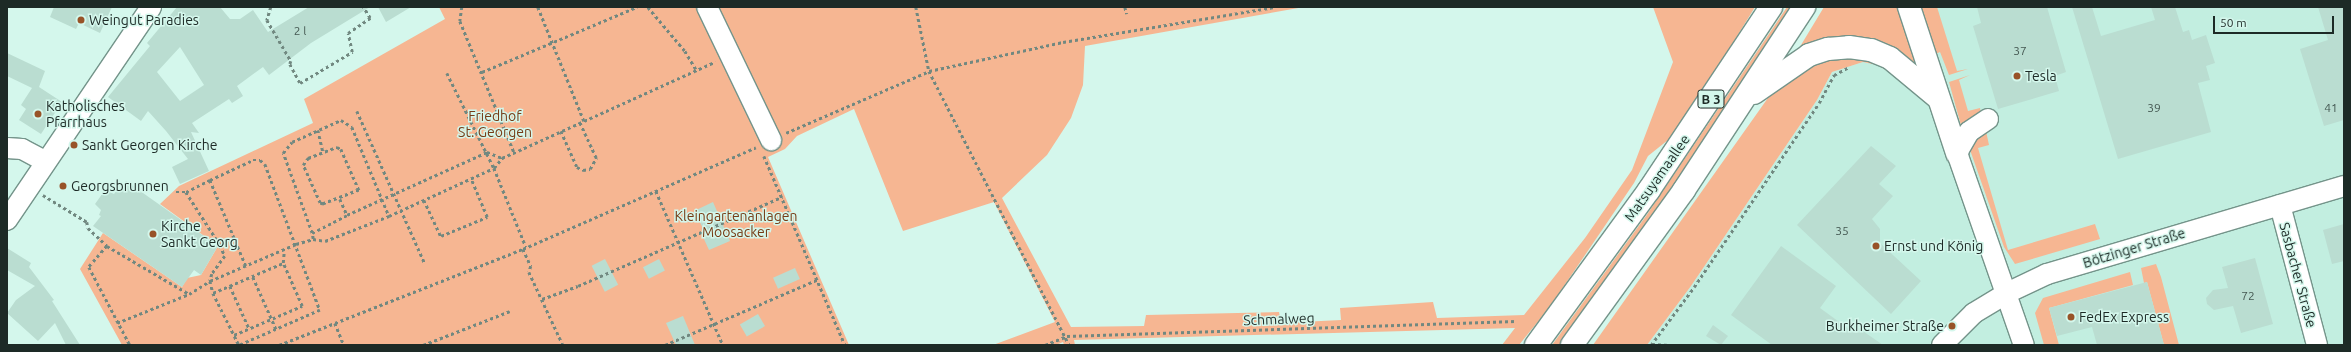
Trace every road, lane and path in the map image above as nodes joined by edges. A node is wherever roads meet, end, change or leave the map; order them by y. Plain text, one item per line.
1 (151, 7) edge
2 (271, 7) edge
3 (363, 7) edge
4 (462, 7) edge
5 (538, 7) edge
6 (637, 7) edge
7 (648, 7) edge
8 (707, 7) edge
9 (916, 7) edge
10 (1125, 7) edge
11 (1274, 7) edge
12 (1771, 7) edge
13 (1804, 7) edge
14 (1909, 7) edge
15 (1127, 14) dead end
16 (553, 40) junction
17 (716, 61) dead end
18 (1854, 66) dead end
19 (697, 71) junction
20 (929, 71) junction
21 (482, 72) junction
22 (447, 73) dead end
23 (1937, 97) junction
24 (1745, 99) junction
25 (357, 111) dead end
26 (1988, 119) dead end
27 (584, 121) junction
28 (580, 122) junction
29 (802, 127) dead end
30 (318, 130) junction
31 (561, 131) junction
32 (765, 142) junction
33 (7, 148) edge
34 (323, 151) junction
35 (486, 152) junction
36 (514, 152) junction
37 (1957, 153) junction
38 (502, 158) junction
39 (46, 162) junction
40 (494, 168) junction
41 (471, 179) junction
42 (210, 180) junction
43 (30, 186) junction
44 (2344, 186) edge
45 (656, 191) junction
46 (176, 192) dead end
47 (186, 192) junction
48 (394, 194) junction
49 (782, 197) junction
50 (340, 199) junction
51 (382, 199) junction
52 (424, 200) junction
53 (2280, 205) junction
54 (401, 210) junction
55 (347, 215) junction
56 (389, 216) junction
57 (7, 220) edge
58 (312, 233) junction
59 (314, 239) junction
60 (678, 242) junction
61 (296, 244) junction
62 (107, 246) junction
63 (525, 248) junction
64 (284, 251) junction
65 (283, 263) junction
66 (425, 264) dead end
67 (246, 266) junction
68 (253, 276) junction
69 (817, 280) junction
70 (210, 281) junction
71 (230, 286) junction
72 (2007, 293) junction
73 (189, 294) junction
74 (213, 294) junction
75 (542, 299) junction
76 (510, 311) dead end
77 (271, 319) junction
78 (1516, 321) dead end
79 (118, 323) junction
80 (335, 323) junction
81 (714, 324) junction
82 (249, 328) junction
83 (276, 329) junction
84 (234, 336) junction
85 (1067, 336) junction
86 (130, 345) edge
87 (240, 345) edge
88 (279, 345) edge
89 (344, 345) edge
90 (423, 345) edge
91 (563, 345) edge
92 (665, 345) edge
93 (723, 345) edge
94 (845, 345) edge
95 (1045, 345) edge
96 (1069, 345) edge
97 (1536, 345) edge
98 (1572, 345) edge
99 (1652, 345) edge
100 (1670, 345) edge
101 (1942, 345) edge
102 (2024, 345) edge
103 (2317, 345) edge

1 - 39 street
2 - 3 path
4 - 21 path
5 - 16 path
6 - 16 path
7 - 19 path
8 - 32 street
9 - 20 path
10 - 15 path
11 - 20 path
12 - 97 highway, Matsuyamaallee / B 3
13 - 24 highway, Matsuyamaallee / B 3
14 - 23 highway
16 - 21 path
16 - 27 path
17 - 19 path
18 - 99 path
19 - 27 path
20 - 29 path
20 - 85 path
21 - 36 path
22 - 35 path
23 - 24 highway
23 - 37 highway
24 - 98 highway, Matsuyamaallee / B 3
25 - 48 path
26 - 37 street
27 - 28 path
28 - 31 path
28 - 31 path
30 - 34 path
30 - 51 path
30 - 58 path
31 - 36 path
32 - 45 path
32 - 49 path
33 - 39 street
34 - 50 path
34 - 50 path
35 - 38 path
35 - 40 path
35 - 48 path
36 - 38 path
37 - 72 street
38 - 40 path
39 - 43 street
40 - 41 path
40 - 63 path
41 - 52 path
41 - 52 path
42 - 47 path
42 - 61 path
42 - 67 path
43 - 57 street
43 - 62 path
44 - 53 street, Bötzinger Straße
45 - 60 path
45 - 63 path
46 - 47 path
47 - 70 path
48 - 51 path
48 - 54 path
49 - 60 path
49 - 69 path
50 - 55 path
51 - 55 path
51 - 56 path
52 - 54 path
53 - 72 street, Bötzinger Straße
53 - 103 street, Sasbacher Straße
54 - 56 path
54 - 66 path
55 - 58 path
56 - 59 path
58 - 59 path
59 - 61 path
60 - 75 path
60 - 81 path
61 - 64 path
61 - 83 path
62 - 73 path
62 - 79 path
63 - 75 path
63 - 80 path
64 - 65 path
64 - 67 path
65 - 68 path
65 - 77 path
67 - 70 path
68 - 71 path
68 - 77 path
69 - 81 path
69 - 94 path
70 - 73 path
70 - 74 path
71 - 74 path
71 - 82 path
72 - 101 street, Bötzinger Straße
72 - 102 street
73 - 79 path
74 - 84 path
75 - 91 path
76 - 90 path
77 - 82 path
77 - 83 path
78 - 85 path, Schmalweg
79 - 86 path
80 - 88 path
80 - 89 path
81 - 92 path
81 - 93 path
82 - 84 path
83 - 87 path
84 - 87 path
85 - 95 path, Schmalweg
85 - 96 path
99 - 100 path

